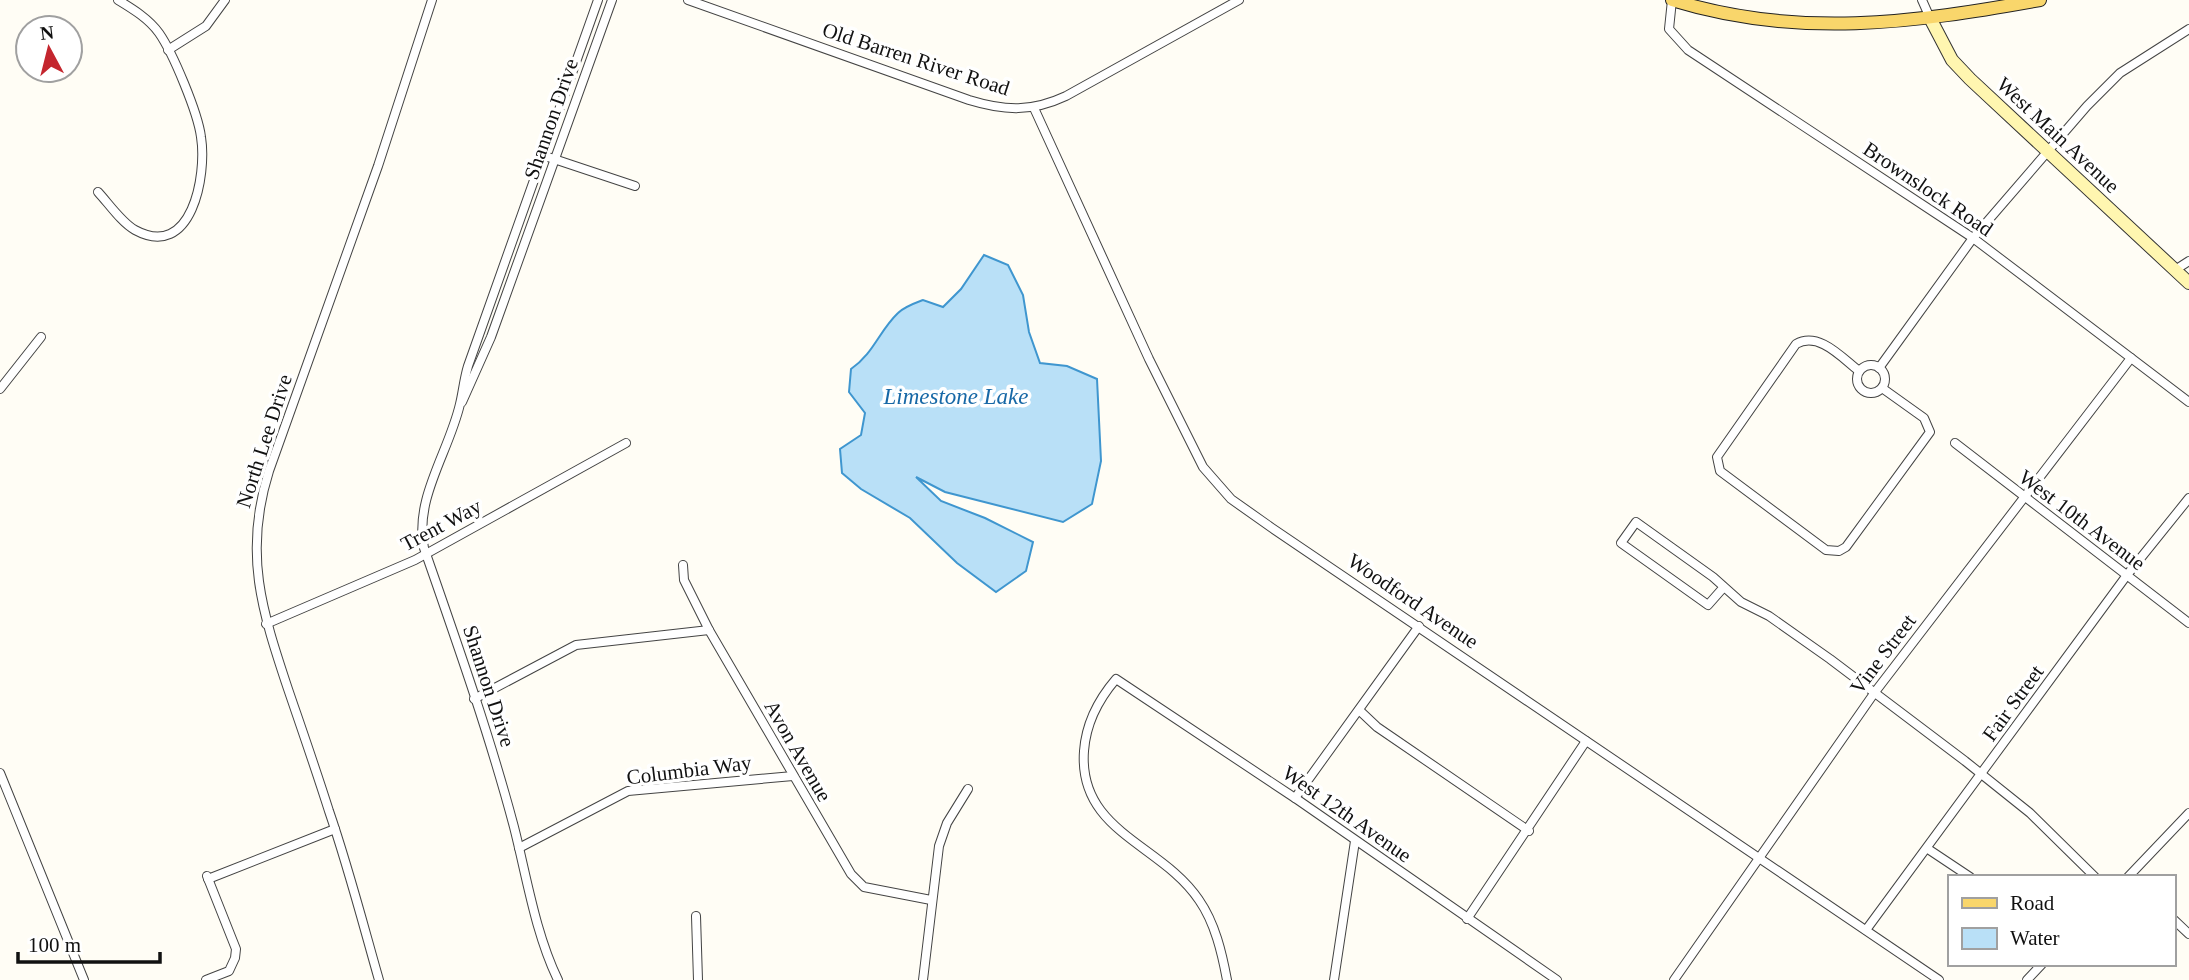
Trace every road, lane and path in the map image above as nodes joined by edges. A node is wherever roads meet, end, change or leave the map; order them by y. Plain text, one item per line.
1 (118, 0) edge
2 (225, 0) edge
3 (432, 0) edge
4 (598, 0) edge
5 (612, 0) edge
6 (688, 0) edge
7 (1238, 0) edge
8 (1672, 0) edge
9 (1922, 0) edge
10 (2039, 0) edge
11 (1930, 18) junction
12 (2189, 29) edge
13 (168, 50) junction
14 (575, 63) junction
15 (588, 67) junction
16 (1034, 108) junction
17 (2047, 152) junction
18 (542, 155) junction
19 (555, 159) junction
20 (635, 186) dead end
21 (98, 192) dead end
22 (1973, 238) junction
23 (2189, 261) edge
24 (2175, 270) junction
25 (497, 282) junction
26 (2189, 283) edge
27 (510, 286) junction
28 (41, 337) dead end
29 (2131, 358) junction
30 (1879, 368) junction
31 (1858, 371) junction
32 (1882, 388) junction
33 (0, 389) edge
34 (2189, 402) edge
35 (460, 405) junction
36 (626, 443) dead end
37 (1955, 443) dead end
38 (2023, 497) junction
39 (2189, 498) edge
40 (426, 555) junction
41 (683, 565) dead end
42 (2127, 575) junction
43 (1723, 588) junction
44 (2189, 623) edge
45 (266, 624) junction
46 (1419, 626) junction
47 (709, 630) junction
48 (1875, 692) junction
49 (474, 699) junction
50 (1359, 710) junction
51 (1586, 741) junction
52 (0, 774) edge
53 (1983, 775) junction
54 (793, 776) junction
55 (968, 789) dead end
56 (1294, 798) junction
57 (2189, 813) edge
58 (335, 829) junction
59 (1529, 831) junction
60 (1355, 841) junction
61 (519, 848) junction
62 (1928, 849) junction
63 (1759, 859) junction
64 (1967, 875) edge
65 (2093, 875) edge
66 (2130, 875) edge
67 (931, 900) junction
68 (696, 916) dead end
69 (1467, 919) junction
70 (2175, 921) edge
71 (1866, 930) junction
72 (2189, 934) edge
73 (2040, 966) edge
74 (1933, 979) edge
75 (84, 980) edge
76 (206, 980) edge
77 (379, 980) edge
78 (558, 980) edge
79 (698, 980) edge
80 (923, 980) edge
81 (1227, 980) edge
82 (1334, 980) edge
83 (1557, 980) edge
84 (1674, 980) edge
85 (2027, 980) edge

1 - 13 street
2 - 13 street
3 - 45 street, North Lee Drive
4 - 14 street, Shannon Drive
5 - 15 street, Shannon Drive
6 - 16 street, Old Barren River Road
7 - 16 street, Old Barren River Road
8 - 11 main road
8 - 22 street, Brownslock Road
9 - 11 street, West Main Avenue
10 - 11 main road
11 - 17 street, West Main Avenue
12 - 17 street
13 - 21 street
14 - 15 street
14 - 18 street, Shannon Drive
15 - 19 street, Shannon Drive
16 - 46 street, Woodford Avenue
17 - 22 street
17 - 24 street, West Main Avenue
18 - 19 street
18 - 25 street, Shannon Drive
19 - 20 street
19 - 27 street, Shannon Drive
22 - 29 street, Brownslock Road
22 - 30 street
23 - 24 street
24 - 26 street, West Main Avenue
25 - 27 street
25 - 35 street, Shannon Drive
27 - 35 street, Shannon Drive
28 - 33 street
29 - 34 street, Brownslock Road
29 - 38 street, Vine Street
30 - 31 street
30 - 32 street
31 - 32 street
31 - 32 street
35 - 40 street, Shannon Drive
36 - 40 street, Trent Way
37 - 38 street, West 10th Avenue
38 - 42 street, West 10th Avenue
38 - 48 street, Vine Street
39 - 42 street, Fair Street
40 - 45 street, Trent Way
40 - 49 street, Shannon Drive
41 - 47 street, Avon Avenue
42 - 44 street, West 10th Avenue
42 - 53 street, Fair Street
43 - 43 street
43 - 48 street
45 - 58 street, North Lee Drive
46 - 50 street
46 - 51 street, Woodford Avenue
47 - 49 street
47 - 54 street, Avon Avenue
48 - 53 street
48 - 63 street, Vine Street
49 - 61 street, Shannon Drive
50 - 56 street
50 - 59 street
51 - 59 street
51 - 63 street, Woodford Avenue
52 - 75 street
53 - 62 street, Fair Street
53 - 65 street
54 - 61 street, Columbia Way
54 - 67 street, Avon Avenue
55 - 67 street
56 - 60 street, West 12th Avenue
56 - 81 street, West 12th Avenue
57 - 66 street
58 - 76 street
58 - 77 street, North Lee Drive
59 - 69 street
60 - 69 street, West 12th Avenue
60 - 82 street
61 - 78 street, Shannon Drive
62 - 64 street
62 - 71 street, Fair Street
63 - 71 street, Woodford Avenue
63 - 84 street, Vine Street
67 - 80 street
68 - 79 street
69 - 83 street, West 12th Avenue
70 - 72 street
71 - 74 street, Woodford Avenue
73 - 85 street

